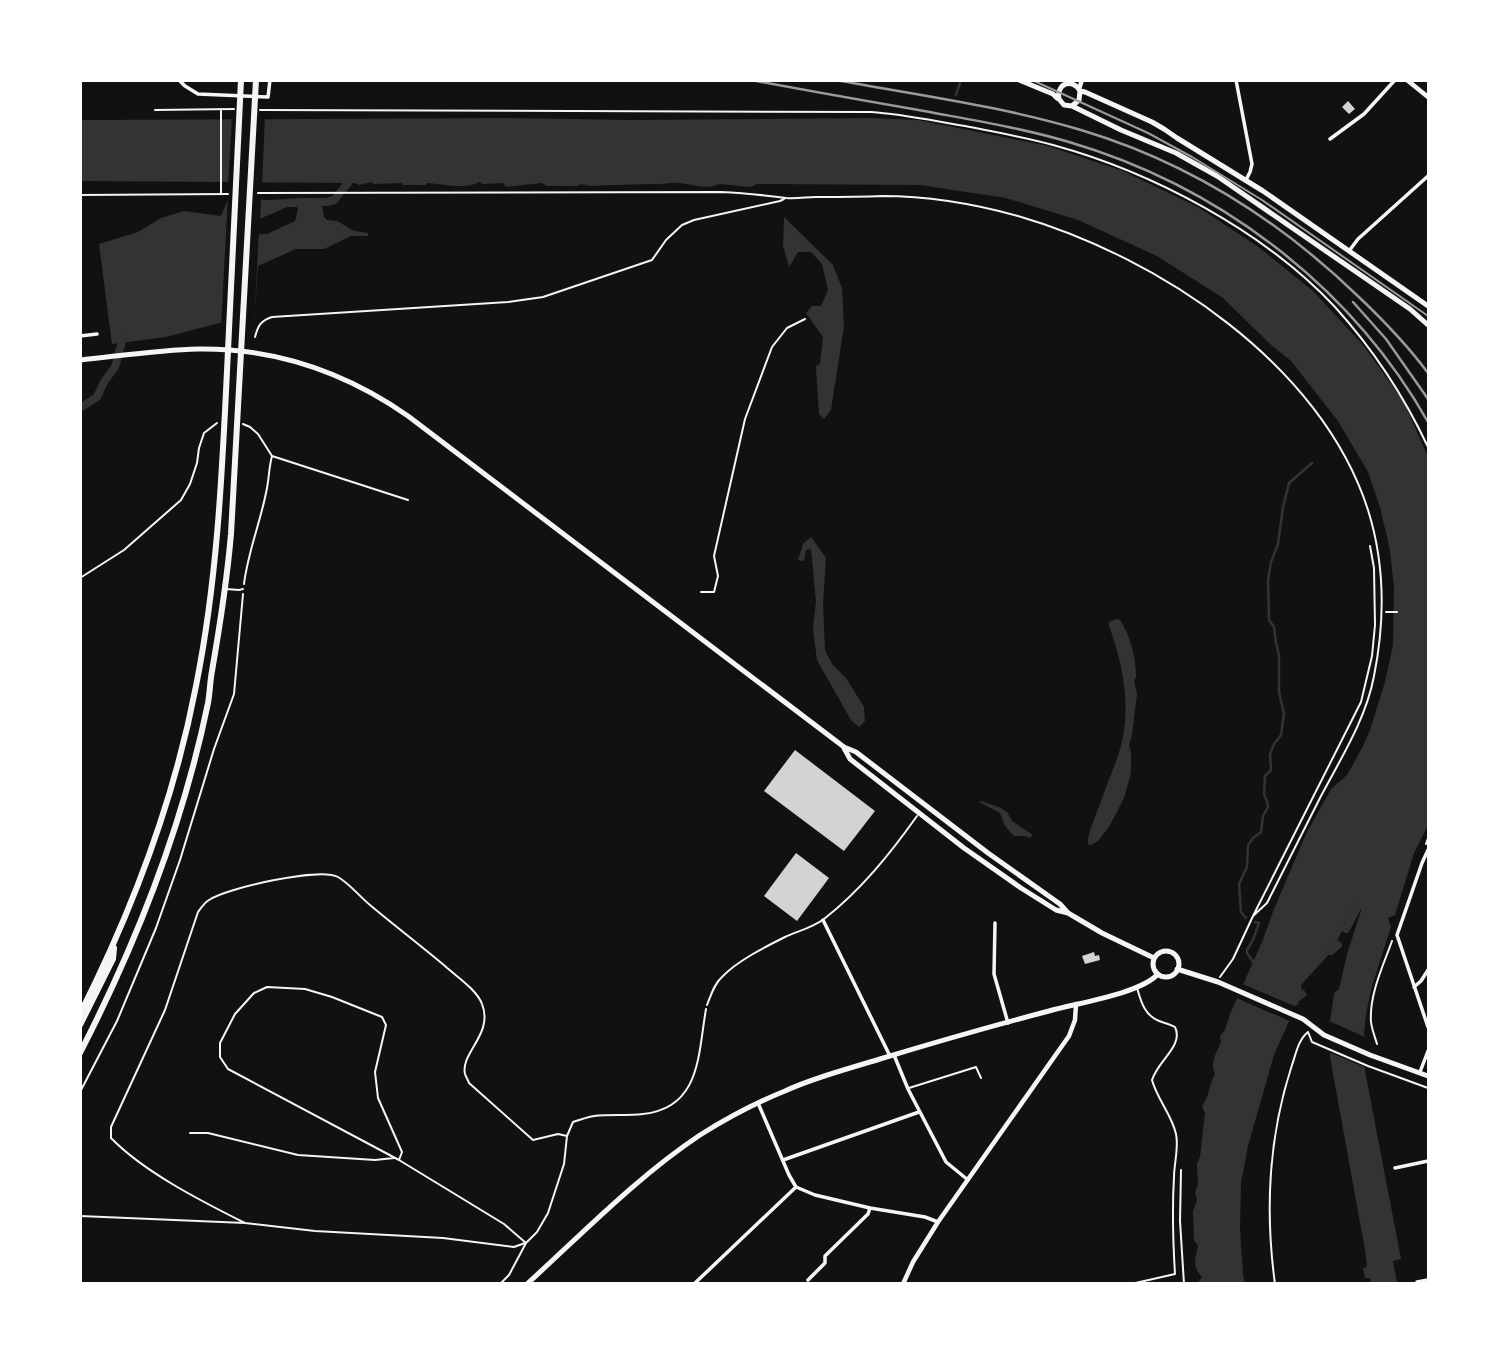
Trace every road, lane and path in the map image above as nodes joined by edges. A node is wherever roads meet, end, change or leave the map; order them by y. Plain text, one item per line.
1 (179, 80) edge
2 (241, 80) edge
3 (256, 80) edge
4 (270, 80) edge
5 (1019, 80) edge
6 (1056, 80) edge
7 (1082, 80) edge
8 (1236, 80) edge
9 (1395, 80) edge
10 (1407, 80) edge
11 (1068, 82) edge
12 (1080, 90) junction
13 (1429, 97) edge
14 (1059, 99) junction
15 (1072, 106) junction
16 (221, 109) junction
17 (233, 109) dead end
18 (155, 110) dead end
19 (257, 110) dead end
20 (1330, 139) dead end
21 (1429, 176) edge
22 (1246, 180) junction
23 (254, 194) dead end
24 (80, 195) edge
25 (785, 198) junction
26 (1349, 251) junction
27 (1429, 306) edge
28 (805, 319) dead end
29 (1429, 325) edge
30 (97, 334) dead end
31 (80, 336) edge
32 (255, 337) dead end
33 (80, 360) edge
34 (218, 422) dead end
35 (242, 424) dead end
36 (1429, 447) edge
37 (271, 456) junction
38 (408, 500) dead end
39 (1370, 546) dead end
40 (80, 578) edge
41 (225, 589) junction
42 (243, 589) junction
43 (701, 592) dead end
44 (1386, 612) dead end
45 (1397, 612) dead end
46 (844, 747) junction
47 (919, 813) junction
48 (1429, 850) edge
49 (1068, 913) junction
50 (1253, 916) junction
51 (823, 920) junction
52 (995, 923) dead end
53 (1396, 935) junction
54 (115, 943) junction
55 (1154, 958) junction
56 (1177, 969) junction
57 (1429, 970) edge
58 (1158, 974) junction
59 (1219, 977) dead end
60 (1414, 987) junction
61 (1137, 988) junction
62 (1076, 1004) junction
63 (707, 1005) joint
64 (80, 1014) edge
65 (1008, 1023) junction
66 (80, 1026) edge
67 (1429, 1027) edge
68 (1377, 1044) dead end
69 (1429, 1051) edge
70 (80, 1053) edge
71 (892, 1055) junction
72 (1420, 1072) junction
73 (1429, 1076) edge
74 (981, 1078) dead end
75 (1429, 1088) edge
76 (908, 1089) junction
77 (80, 1092) edge
78 (758, 1103) junction
79 (920, 1112) junction
80 (190, 1133) dead end
81 (567, 1136) junction
82 (396, 1158) junction
83 (400, 1160) junction
84 (783, 1160) junction
85 (1429, 1161) edge
86 (1395, 1168) dead end
87 (1181, 1171) dead end
88 (968, 1180) junction
89 (796, 1187) junction
90 (870, 1208) junction
91 (80, 1216) edge
92 (938, 1222) junction
93 (245, 1223) junction
94 (526, 1243) junction
95 (808, 1280) dead end
96 (1429, 1280) edge
97 (1417, 1282) edge
98 (500, 1283) edge
99 (527, 1283) edge
100 (694, 1283) edge
101 (903, 1283) edge
102 (1131, 1283) edge
103 (1184, 1283) edge
104 (1275, 1283) edge

1 - 4 street
2 - 54 highway
3 - 41 highway
5 - 14 main road
6 - 11 main road
7 - 12 street
8 - 22 street
9 - 20 street
10 - 13 street
11 - 12 main road
11 - 14 main road
12 - 15 main road
12 - 22 main road
14 - 15 main road
15 - 29 main road
16 - 17 path
16 - 18 path
16 - 24 path
19 - 36 path
21 - 26 street
22 - 26 main road
23 - 25 path
25 - 32 path
25 - 50 path
26 - 27 main road
28 - 43 path
30 - 31 street
33 - 46 main road
34 - 40 path
35 - 37 path
37 - 38 path
37 - 42 path
39 - 50 path
41 - 42 lane
41 - 70 highway
42 - 77 path
44 - 45 path
46 - 47 main road
46 - 49 main road
47 - 49 main road
47 - 51 lane
48 - 53 street
49 - 55 main road
50 - 59 path
51 - 63 lane
51 - 71 street
52 - 65 street
53 - 60 street
53 - 68 path
54 - 64 highway
54 - 66 highway
55 - 56 main road
55 - 58 main road
56 - 58 main road
56 - 72 main road
57 - 60 street
58 - 61 main road
60 - 67 street
61 - 62 main road
61 - 102 lane
62 - 65 main road
62 - 88 street
63 - 81 path
65 - 71 main road
69 - 72 street
71 - 76 street
71 - 78 main road
72 - 73 main road
74 - 76 lane
75 - 104 path
76 - 79 street
78 - 84 street
78 - 99 main road
79 - 84 street
79 - 88 street
80 - 82 path
81 - 93 path
81 - 94 path
82 - 83 path
82 - 83 path
83 - 94 path
84 - 89 street
85 - 86 street
87 - 103 path
88 - 92 street
89 - 90 street
89 - 100 street
90 - 92 street
90 - 95 street
91 - 93 path
92 - 101 street
93 - 94 path
94 - 98 path
96 - 97 street

